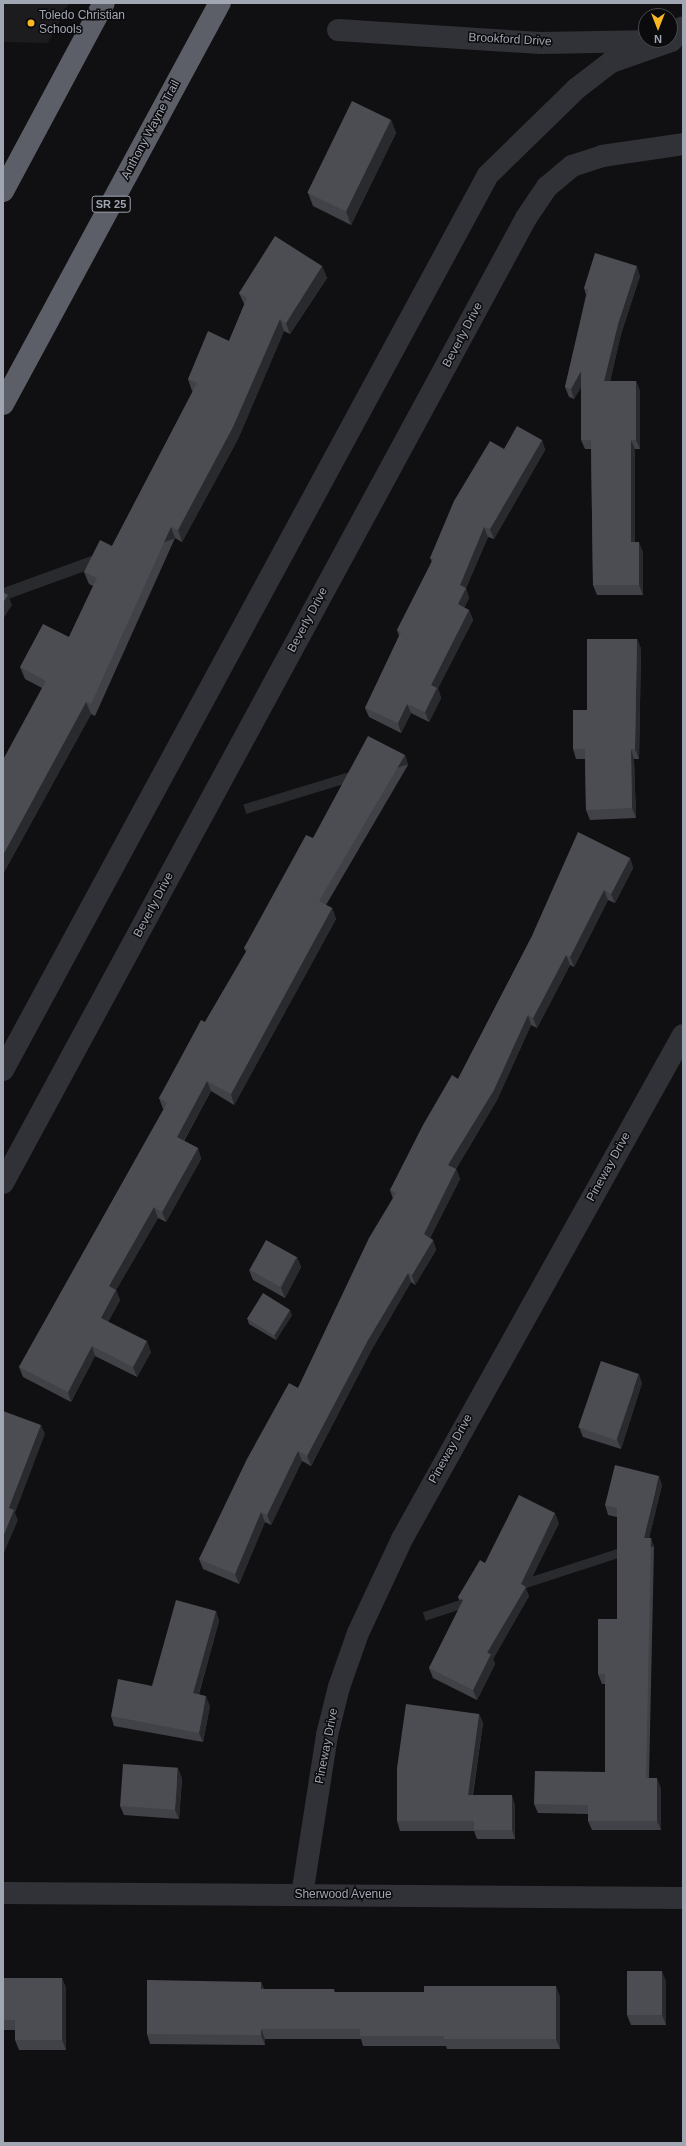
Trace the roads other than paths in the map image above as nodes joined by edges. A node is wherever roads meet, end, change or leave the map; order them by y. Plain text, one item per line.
1 (104, 3) edge
2 (220, 3) edge
3 (338, 30) dead end
4 (679, 36) edge
5 (683, 144) edge
6 (3, 191) edge
7 (3, 404) edge
8 (683, 1035) edge
9 (3, 1070) edge
10 (3, 1183) edge
11 (3, 1893) edge
12 (302, 1895) junction
13 (683, 1898) edge

1 - 6 highway
2 - 7 highway, Anthony Wayne Trail / SR 25
3 - 4 street, Brookford Drive
4 - 9 street
5 - 10 street, Beverly Drive
8 - 12 street, Pineway Drive
11 - 12 street, Sherwood Avenue
12 - 13 street, Sherwood Avenue

